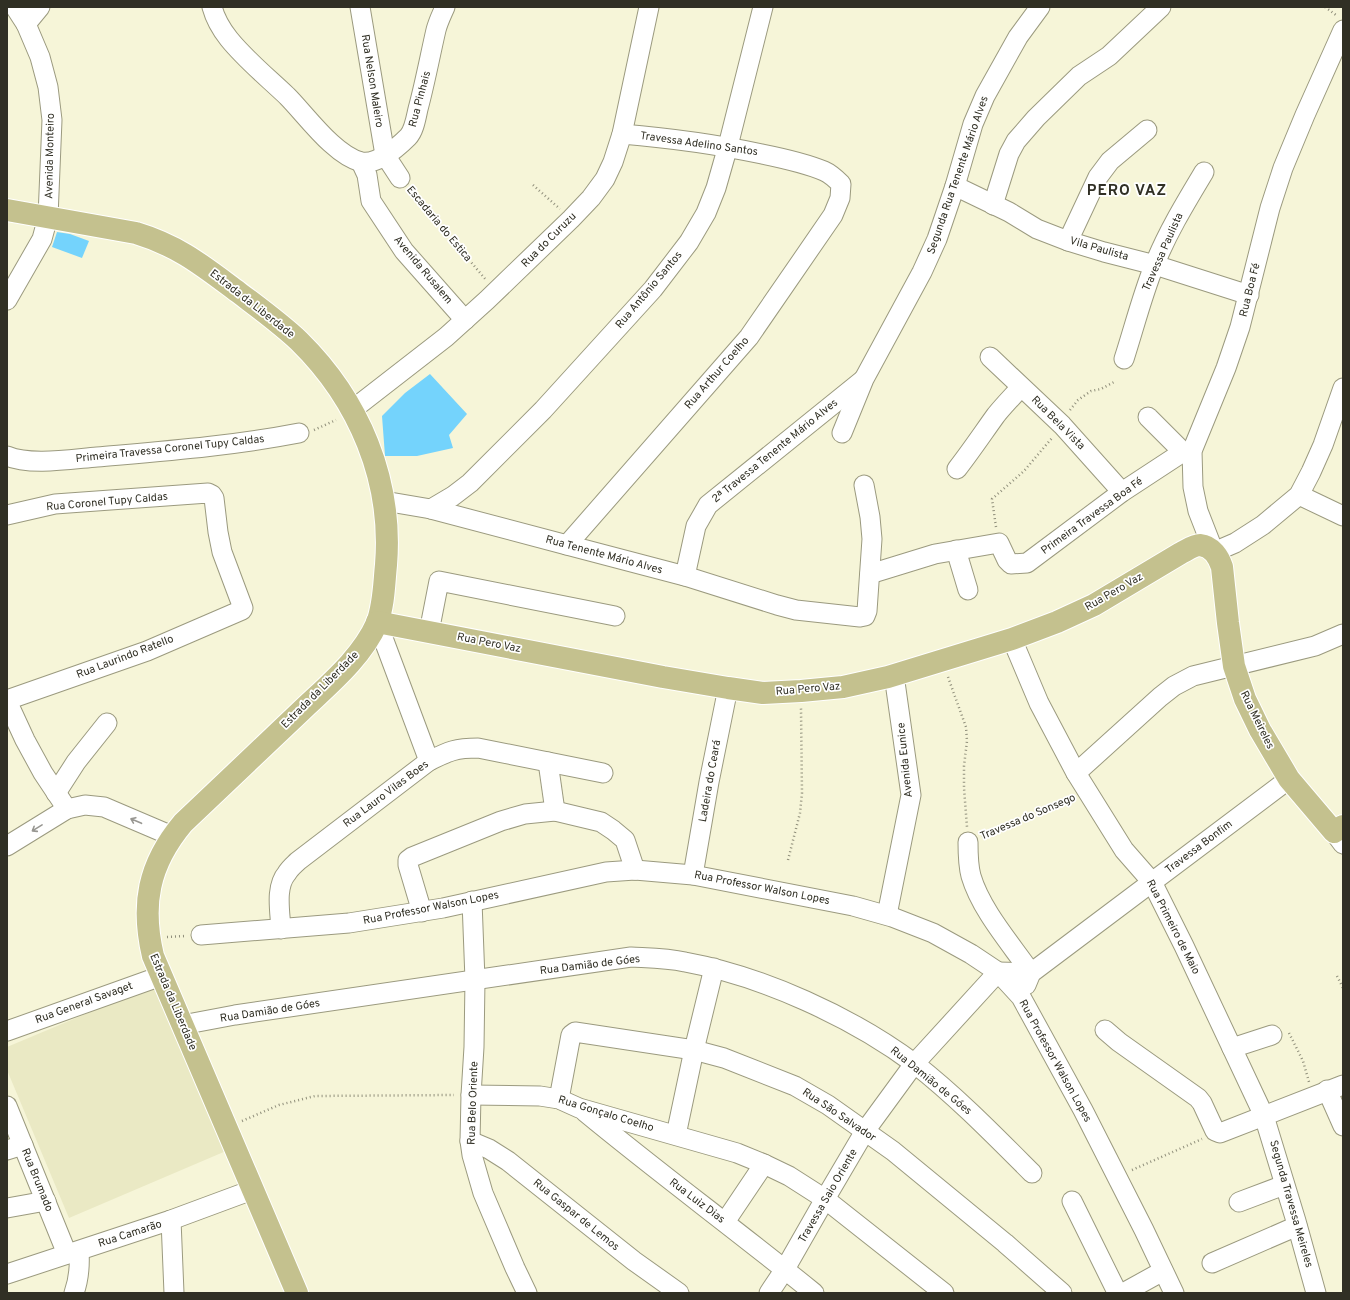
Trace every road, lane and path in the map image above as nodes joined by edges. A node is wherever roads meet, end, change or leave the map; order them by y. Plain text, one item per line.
1 (15, 7) edge
2 (40, 7) edge
3 (212, 7) edge
4 (360, 7) edge
5 (445, 7) edge
6 (649, 7) edge
7 (762, 7) edge
8 (1039, 7) edge
9 (1161, 7) edge
10 (1326, 7) edge
11 (1340, 23) edge
12 (26, 24) junction
13 (1147, 130) dead end
14 (622, 134) junction
15 (728, 146) junction
16 (384, 156) junction
17 (364, 168) junction
18 (1204, 172) dead end
19 (400, 178) joint
20 (841, 184) joint
21 (533, 185) dead end
22 (955, 186) junction
23 (993, 205) junction
24 (7, 210) edge
25 (564, 213) dead end
26 (48, 217) junction
27 (1068, 241) junction
28 (1155, 265) junction
29 (496, 292) junction
30 (1249, 295) junction
31 (7, 300) edge
32 (465, 320) junction
33 (990, 357) dead end
34 (1124, 359) dead end
35 (864, 379) junction
36 (1021, 387) junction
37 (1343, 391) edge
38 (352, 410) junction
39 (1148, 417) dead end
40 (299, 433) joint
41 (842, 433) dead end
42 (1187, 452) junction
43 (7, 456) edge
44 (957, 469) dead end
45 (864, 486) dead end
46 (1122, 492) junction
47 (1299, 495) junction
48 (992, 499) dead end
49 (384, 501) junction
50 (431, 509) junction
51 (7, 515) edge
52 (1343, 516) edge
53 (999, 543) junction
54 (567, 545) junction
55 (956, 550) junction
56 (1214, 552) junction
57 (870, 574) junction
58 (685, 576) junction
59 (968, 590) dead end
60 (242, 610) joint
61 (615, 616) dead end
62 (377, 622) junction
63 (429, 632) junction
64 (1343, 634) edge
65 (1012, 639) junction
66 (943, 660) junction
67 (1234, 666) junction
68 (894, 675) junction
69 (728, 688) junction
70 (7, 700) edge
71 (801, 707) dead end
72 (106, 723) dead end
73 (429, 761) junction
74 (548, 762) junction
75 (603, 773) dead end
76 (1076, 773) junction
77 (1289, 779) junction
78 (1088, 792) junction
79 (56, 793) junction
80 (68, 809) junction
81 (555, 811) junction
82 (1340, 834) edge
83 (172, 836) junction
84 (968, 842) junction
85 (7, 846) edge
86 (788, 860) dead end
87 (635, 870) junction
88 (693, 875) junction
89 (1152, 882) junction
90 (472, 901) junction
91 (422, 912) junction
92 (887, 915) junction
93 (281, 929) junction
94 (201, 935) joint
95 (149, 938) junction
96 (714, 968) junction
97 (998, 972) junction
98 (1031, 973) junction
99 (161, 976) junction
100 (1337, 976) dead end
101 (475, 980) junction
102 (1343, 988) edge
103 (1021, 997) junction
104 (182, 1024) junction
105 (1105, 1030) dead end
106 (7, 1031) edge
107 (1280, 1033) joint
108 (1232, 1048) junction
109 (694, 1050) junction
110 (914, 1064) junction
111 (1328, 1090) edge
112 (471, 1095) junction
113 (559, 1099) junction
114 (7, 1106) edge
115 (579, 1108) junction
116 (1264, 1116) junction
117 (1343, 1126) edge
118 (226, 1127) junction
119 (648, 1127) junction
120 (865, 1132) junction
121 (1219, 1133) junction
122 (676, 1136) junction
123 (470, 1141) junction
124 (15, 1147) edge
125 (637, 1155) junction
126 (764, 1164) junction
127 (1032, 1173) dead end
128 (1116, 1176) junction
129 (1284, 1185) junction
130 (252, 1190) junction
131 (825, 1199) junction
132 (46, 1200) junction
133 (1072, 1202) dead end
134 (1239, 1202) dead end
135 (7, 1208) edge
136 (172, 1220) junction
137 (725, 1222) junction
138 (1297, 1226) junction
139 (73, 1253) junction
140 (1212, 1263) dead end
141 (785, 1270) junction
142 (1163, 1271) junction
143 (7, 1274) edge
144 (74, 1293) edge
145 (174, 1293) edge
146 (297, 1293) edge
147 (527, 1293) edge
148 (679, 1293) edge
149 (769, 1293) edge
150 (814, 1293) edge
151 (944, 1293) edge
152 (1062, 1293) edge
153 (1120, 1293) edge
154 (1174, 1293) edge
155 (1316, 1293) edge

1 - 12 street, Avenida Monteiro
2 - 12 street
3 - 17 street
4 - 16 street, Rua Nelson Maleiro
5 - 16 street, Rua Pinhais
6 - 14 street, Rua do Curuzu
7 - 15 street, Rua Antônio Santos
8 - 22 street, Segunda Rua Tenente Mário Alves
9 - 23 street
10 - 11 path
11 - 30 street, Rua Boa Fé
12 - 26 street, Avenida Monteiro
13 - 27 street
14 - 15 street, Travessa Adelino Santos
14 - 29 street, Rua do Curuzu
15 - 20 street, Travessa Adelino Santos
15 - 50 street, Rua Antônio Santos
16 - 17 street, Rua Pinhais
16 - 19 street, Escadaria do Estica
17 - 32 street, Avenida Rusalem
18 - 28 street, Travessa Paulista
19 - 29 path, Escadaria do Estica
20 - 54 street, Rua Arthur Coelho
21 - 25 path
22 - 23 street, Vila Paulista
22 - 35 street, Segunda Rua Tenente Mário Alves
23 - 27 street, Vila Paulista
24 - 26 main road, Estrada da Liberdade
26 - 31 street, Avenida Monteiro
26 - 38 main road, Estrada da Liberdade
27 - 28 street, Vila Paulista
28 - 30 street, Vila Paulista
28 - 34 street, Travessa Paulista
29 - 32 street, Rua do Curuzu
30 - 42 street, Rua Boa Fé
32 - 38 street, Rua do Curuzu
33 - 36 street, Rua Bela Vista
35 - 41 street, Segunda Rua Tenente Mário Alves
35 - 58 street, 2ª Travessa Tenente Mário Alves
36 - 44 street
36 - 46 street, Rua Bela Vista
37 - 47 street
38 - 40 path
38 - 49 main road, Estrada da Liberdade
39 - 42 street
40 - 43 street, Primeira Travessa Coronel Tupy Caldas
42 - 46 street, Primeira Travessa Boa Fé
42 - 56 street, Rua Boa Fé
45 - 57 street
46 - 53 street, Primeira Travessa Boa Fé
47 - 52 street
47 - 56 street
48 - 53 path
49 - 50 street, Rua Tenente Mário Alves
49 - 62 main road, Estrada da Liberdade
50 - 54 street, Rua Tenente Mário Alves
51 - 60 street, Rua Coronel Tupy Caldas
53 - 55 street
54 - 58 street, Rua Tenente Mário Alves
55 - 57 street
55 - 59 street
56 - 65 main road, Rua Pero Vaz
56 - 67 main road, Rua Meireles
57 - 58 street, Rua Tenente Mário Alves
60 - 70 street, Rua Laurindo Ratello
61 - 63 street
62 - 63 main road, Rua Pero Vaz
62 - 73 street
62 - 83 main road, Estrada da Liberdade
63 - 69 main road, Rua Pero Vaz
64 - 67 street
65 - 66 main road, Rua Pero Vaz
65 - 76 street, Rua Primeiro de Maio
66 - 68 main road, Rua Pero Vaz
66 - 84 path, Travessa do Sonsego
67 - 76 street
67 - 77 main road, Rua Meireles
68 - 69 main road, Rua Pero Vaz
68 - 92 street, Avenida Eunice
69 - 88 street, Ladeira do Ceará
70 - 79 street
71 - 86 path
72 - 79 street
73 - 74 street, Rua Lauro Vilas Boes
73 - 93 street, Rua Lauro Vilas Boes
74 - 75 street, Rua Lauro Vilas Boes
74 - 81 street
76 - 78 street, Rua Primeiro de Maio
77 - 82 main road, Rua Meireles
77 - 89 street, Travessa Bonfim
78 - 84 path, Travessa do Sonsego
78 - 89 street, Rua Primeiro de Maio
79 - 80 street
83 -> 80 street
80 -> 85 street
81 - 87 street
81 - 91 street
83 - 95 main road, Estrada da Liberdade
84 - 98 street, Travessa do Sonsego
87 - 88 street, Rua Professor Walson Lopes
87 - 90 street, Rua Professor Walson Lopes
88 - 92 street, Rua Professor Walson Lopes
89 - 98 street, Travessa Bonfim
89 - 108 street, Rua Primeiro de Maio
90 - 91 street, Rua Professor Walson Lopes
90 - 101 street, Rua Belo Oriente
91 - 93 street, Rua Professor Walson Lopes
92 - 97 street, Rua Professor Walson Lopes
93 - 94 street, Rua Professor Walson Lopes
94 - 95 path
95 - 99 main road, Estrada da Liberdade
96 - 101 street, Rua Damião de Góes
96 - 109 street
96 - 110 street, Rua Damião de Góes
97 - 98 street
97 - 103 street, Rua Professor Walson Lopes
97 - 110 street, Travessa Saio Oriente
98 - 103 street
99 - 104 main road, Estrada da Liberdade
99 - 106 street, Rua General Savaget
100 - 102 path
101 - 104 street, Rua Damião de Góes
101 - 112 street, Rua Belo Oriente
103 - 128 street, Rua Professor Walson Lopes
104 - 118 main road, Estrada da Liberdade
105 - 121 street
107 - 108 street
107 - 111 path
108 - 116 street, Rua Primeiro de Maio
109 - 113 street, Rua São Salvador
109 - 120 street, Rua São Salvador
109 - 122 street
110 - 120 street, Travessa Saio Oriente
110 - 127 street, Rua Damião de Góes
111 - 116 street
111 - 117 street
112 - 113 street, Rua Gonçalo Coelho
112 - 118 path
112 - 123 street, Rua Belo Oriente
113 - 115 street, Rua Gonçalo Coelho
114 - 124 street, Rua Brumado
115 - 119 street, Rua Gonçalo Coelho
115 - 125 street, Rua Luiz Dias
116 - 121 street
116 - 129 street, Segunda Travessa Meireles
118 - 130 main road, Estrada da Liberdade
119 - 122 street, Rua Gonçalo Coelho
119 - 125 street
120 - 131 street, Travessa Saio Oriente
120 - 152 street, Rua São Salvador
121 - 128 path
122 - 126 street, Rua Gonçalo Coelho
123 - 147 street, Rua Belo Oriente
123 - 148 street, Rua Gaspar de Lemos
124 - 132 street, Rua Brumado
125 - 137 street, Rua Luiz Dias
126 - 131 street, Rua Gonçalo Coelho
126 - 137 street
128 - 142 street, Rua Professor Walson Lopes
129 - 134 street
129 - 138 street, Segunda Travessa Meireles
130 - 136 street, Rua Camarão
130 - 146 main road, Estrada da Liberdade
131 - 141 street, Travessa Saio Oriente
131 - 151 street, Rua Gonçalo Coelho
132 - 135 street
132 - 139 street, Rua Brumado
133 - 153 street
136 - 139 street, Rua Camarão
136 - 145 street
137 - 141 street, Rua Luiz Dias
138 - 140 street
138 - 155 street, Segunda Travessa Meireles
139 - 143 street, Rua Camarão
139 - 144 street
141 - 149 street, Travessa Saio Oriente
141 - 150 street, Rua Luiz Dias
142 - 153 street
142 - 154 street, Rua Professor Walson Lopes

